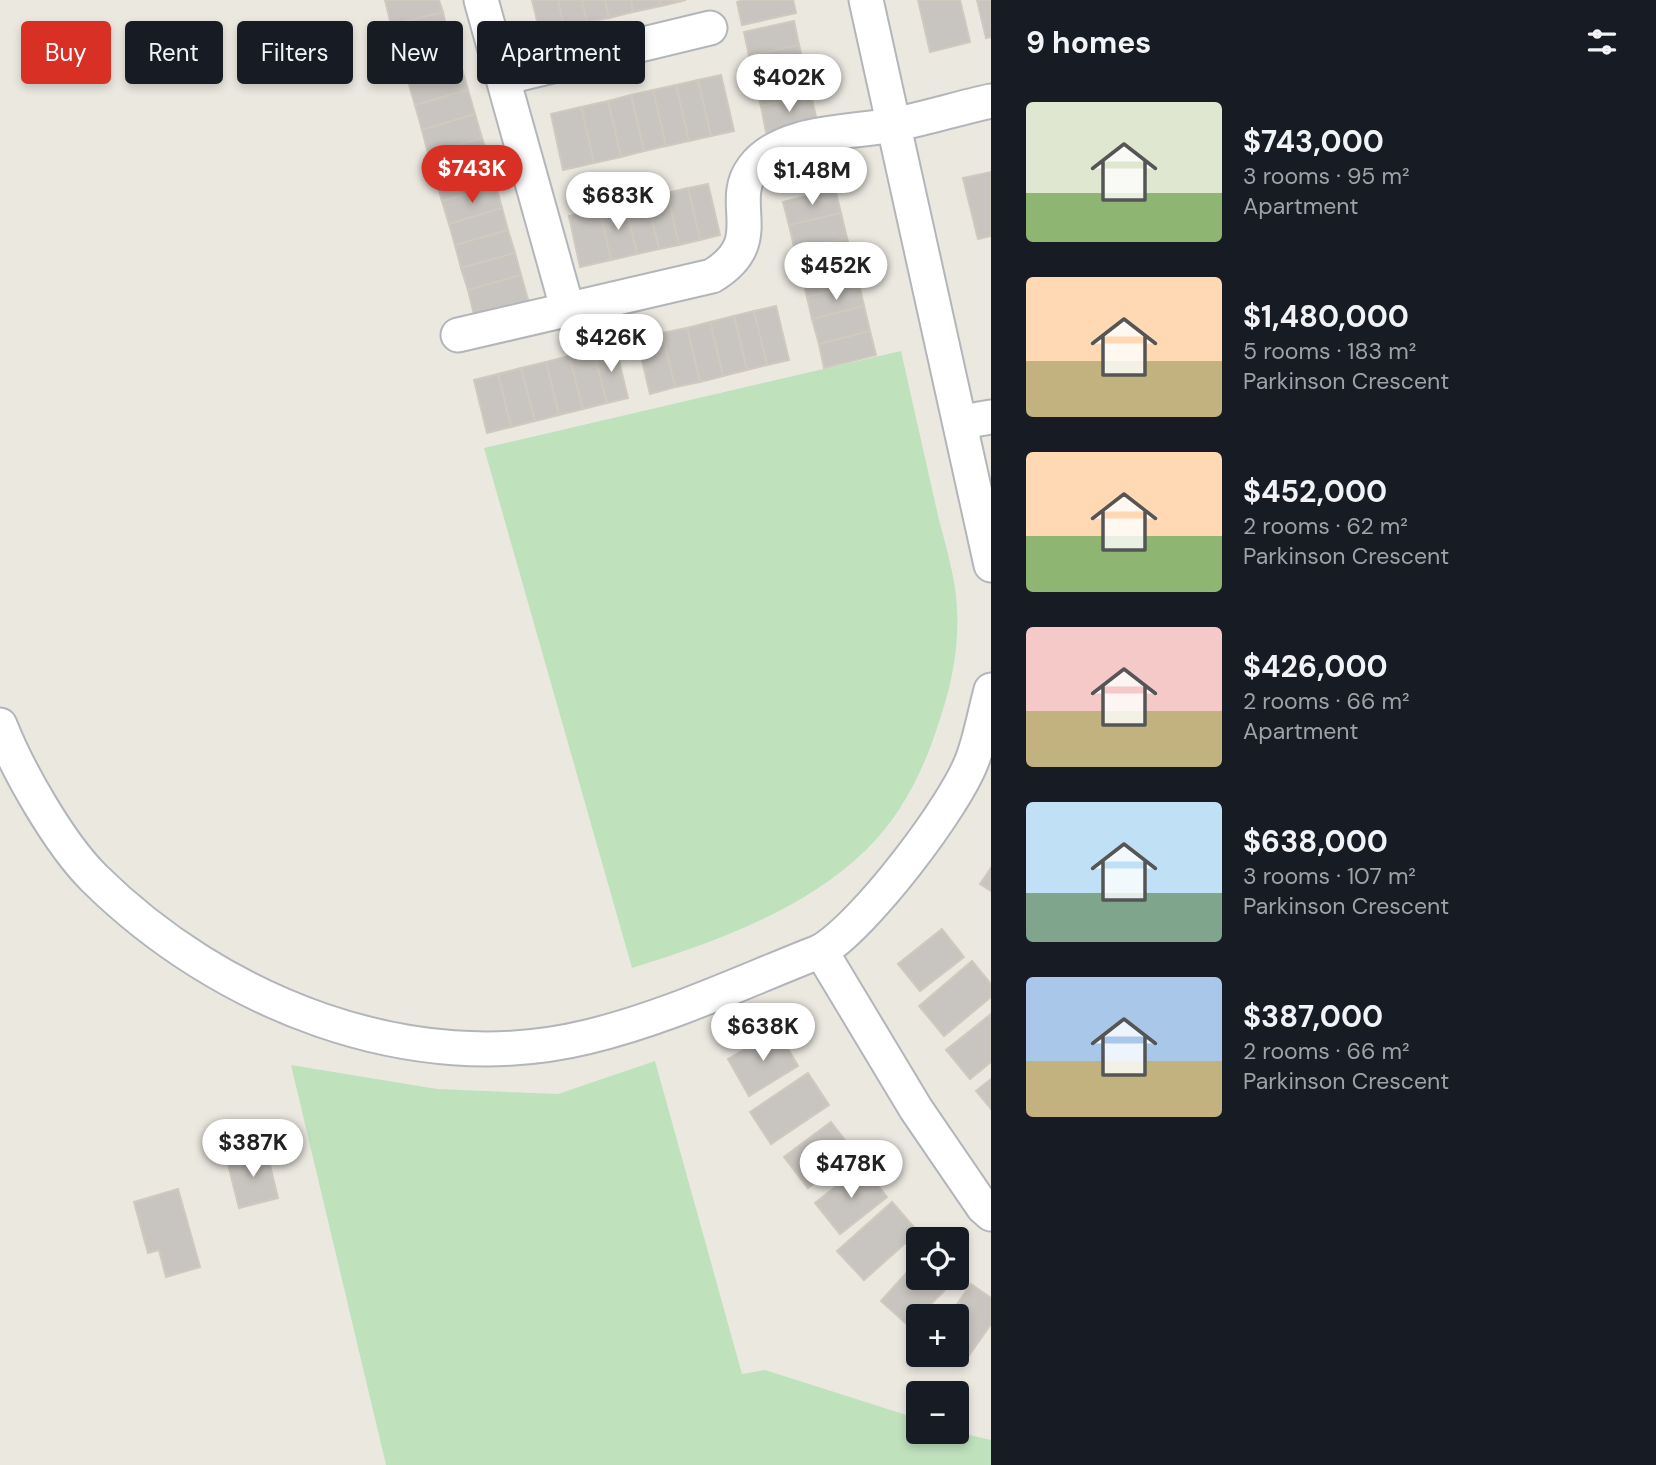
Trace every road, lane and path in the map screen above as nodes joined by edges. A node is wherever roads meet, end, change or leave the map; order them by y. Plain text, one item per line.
1 (481, 0) edge
2 (866, 0) edge
3 (487, 21) edge
4 (710, 28) dead end
5 (645, 44) edge
6 (505, 84) edge
7 (991, 101) edge
8 (895, 125) junction
9 (568, 311) junction
10 (458, 335) dead end
11 (976, 420) edge
12 (991, 565) edge
13 (991, 690) edge
14 (0, 725) edge
15 (982, 761) edge
16 (821, 951) junction
17 (991, 1214) edge

1 - 3 street
2 - 8 street
4 - 5 street
6 - 9 street
7 - 8 street
8 - 9 street
8 - 11 street
9 - 10 street
11 - 12 street
13 - 15 street
14 - 16 street
15 - 16 street
16 - 17 street

